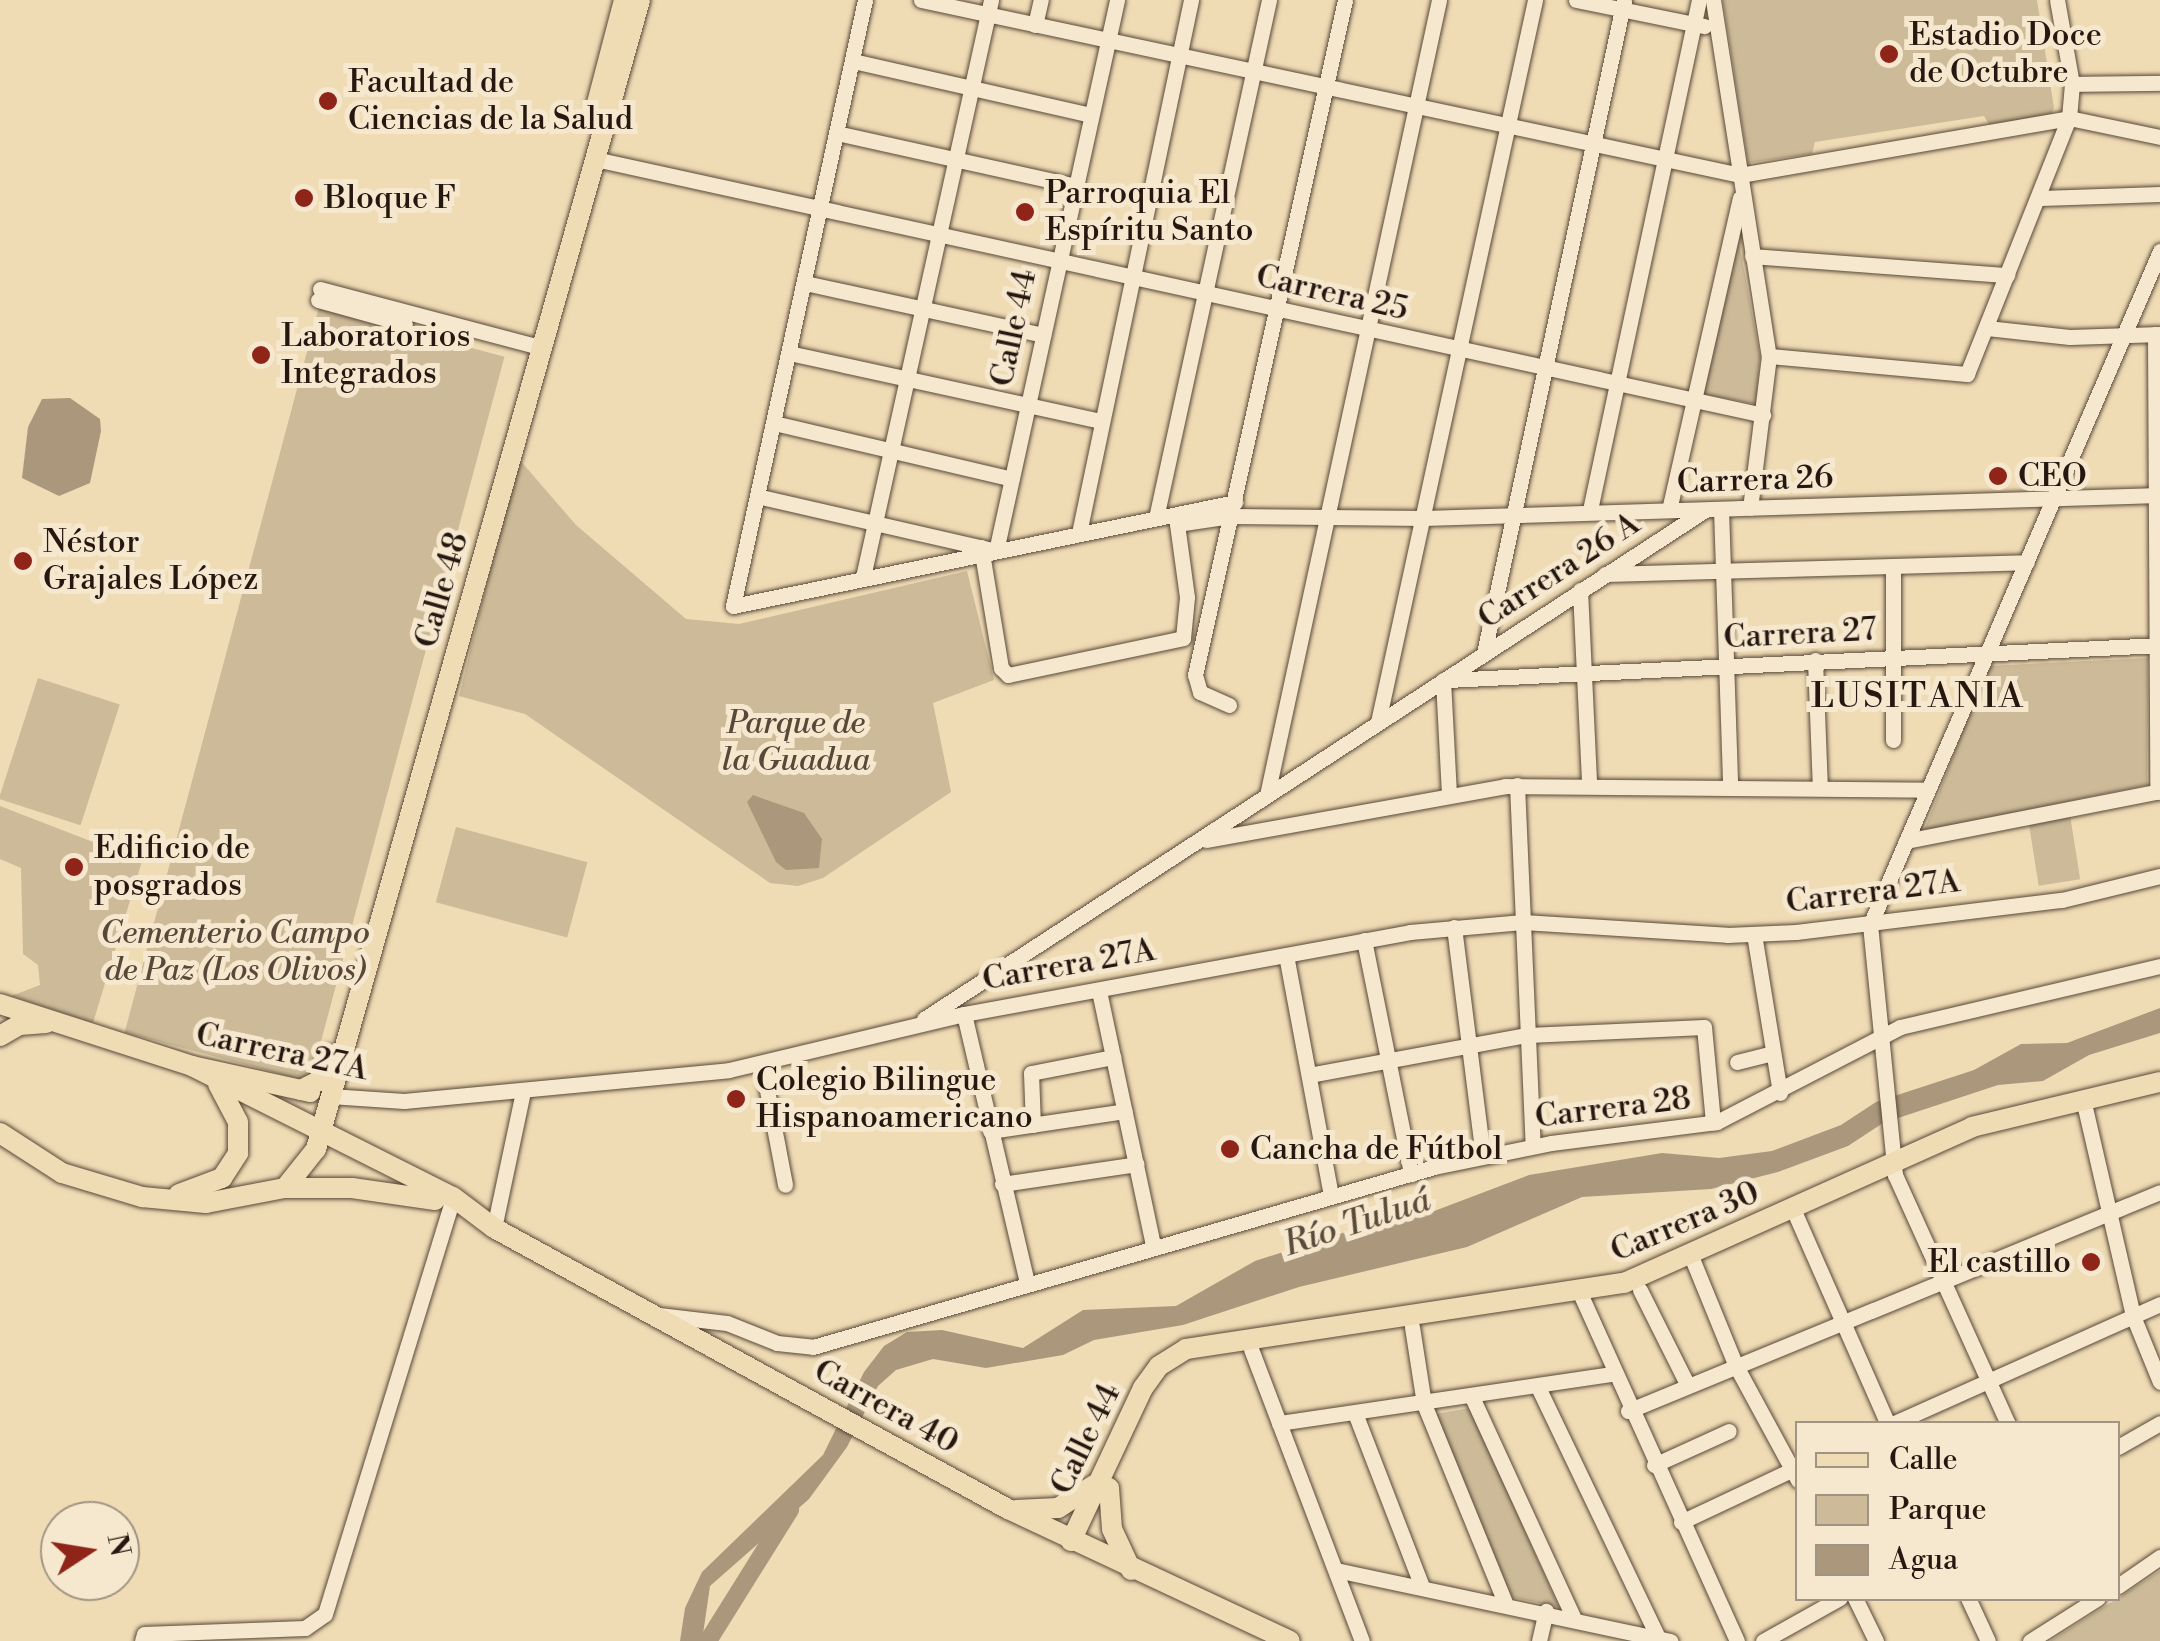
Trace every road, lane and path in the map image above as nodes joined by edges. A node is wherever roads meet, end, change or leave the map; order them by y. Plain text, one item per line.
1 (624, 0) edge
2 (640, 0) edge
3 (866, 0) edge
4 (921, 0) edge
5 (1041, 0) edge
6 (1117, 0) edge
7 (1192, 0) edge
8 (1269, 0) edge
9 (1345, 0) edge
10 (1440, 0) edge
11 (1535, 0) edge
12 (1576, 0) edge
13 (1699, 0) edge
14 (1713, 0) edge
15 (2057, 0) edge
16 (940, 2) edge
17 (1622, 5) edge
18 (990, 7) edge
19 (1695, 24) junction
20 (1036, 25) junction
21 (1717, 28) junction
22 (1107, 42) junction
23 (1178, 56) junction
24 (853, 62) junction
25 (1253, 72) junction
26 (2160, 82) edge
27 (2072, 84) junction
28 (1326, 87) junction
29 (970, 91) junction
30 (1417, 105) junction
31 (1091, 115) junction
32 (2069, 118) junction
33 (1508, 127) junction
34 (841, 134) junction
35 (2160, 137) edge
36 (1591, 148) junction
37 (595, 159) junction
38 (955, 160) junction
39 (1667, 162) junction
40 (1741, 182) junction
41 (1075, 186) junction
42 (2160, 194) edge
43 (2041, 198) junction
44 (822, 210) junction
45 (1740, 230) junction
46 (939, 234) junction
47 (2160, 252) edge
48 (1752, 256) junction
49 (1059, 260) junction
50 (2008, 275) junction
51 (1130, 276) junction
52 (805, 283) junction
53 (1205, 293) junction
54 (319, 294) dead end
55 (1278, 309) junction
56 (922, 310) junction
57 (1987, 328) junction
58 (1369, 329) junction
59 (2122, 334) junction
60 (2158, 334) edge
61 (1043, 335) junction
62 (536, 352) junction
63 (788, 352) junction
64 (1459, 352) junction
65 (1769, 356) junction
66 (1543, 370) junction
67 (906, 381) junction
68 (1618, 386) junction
69 (1692, 401) junction
70 (1028, 406) junction
71 (1763, 415) junction
72 (1101, 421) junction
73 (774, 423) junction
74 (890, 453) junction
75 (1012, 479) junction
76 (2157, 495) edge
77 (761, 496) junction
78 (2056, 496) junction
79 (1750, 508) junction
80 (1233, 509) junction
81 (1590, 510) junction
82 (1669, 510) junction
83 (1714, 510) junction
84 (1510, 513) junction
85 (1156, 518) junction
86 (1424, 518) junction
87 (1328, 520) junction
88 (876, 522) junction
89 (1079, 533) junction
90 (986, 551) junction
91 (2027, 562) junction
92 (1893, 567) junction
93 (1723, 573) junction
94 (1605, 574) junction
95 (863, 576) junction
96 (1580, 590) junction
97 (2158, 645) edge
98 (1988, 651) junction
99 (1484, 653) junction
100 (1893, 657) junction
101 (1815, 660) junction
102 (1728, 666) junction
103 (1584, 672) junction
104 (1443, 680) junction
105 (1228, 705) dead end
106 (1378, 722) junction
107 (1893, 740) dead end
108 (1589, 783) junction
109 (1517, 785) junction
110 (1730, 786) junction
111 (1820, 788) junction
112 (1926, 790) junction
113 (2159, 791) edge
114 (1449, 794) junction
115 (1267, 795) junction
116 (1906, 841) junction
117 (1195, 842) junction
118 (2160, 876) edge
119 (1523, 922) junction
120 (1870, 925) junction
121 (1454, 927) junction
122 (1754, 934) junction
123 (1364, 940) junction
124 (1286, 955) junction
125 (2160, 966) edge
126 (980, 983) junction
127 (1099, 991) junction
128 (0, 1006) edge
129 (988, 1010) junction
130 (964, 1014) junction
131 (58, 1024) junction
132 (916, 1024) junction
133 (1886, 1033) junction
134 (1528, 1035) junction
135 (0, 1036) edge
136 (1466, 1046) junction
137 (1773, 1053) junction
138 (1113, 1057) junction
139 (1388, 1060) junction
140 (1737, 1062) dead end
141 (762, 1064) junction
142 (192, 1066) junction
143 (1309, 1075) junction
144 (217, 1083) junction
145 (301, 1090) junction
146 (522, 1091) junction
147 (2158, 1091) edge
148 (1780, 1093) junction
149 (330, 1096) junction
150 (2084, 1105) junction
151 (0, 1112) edge
152 (1126, 1112) junction
153 (1713, 1123) junction
154 (1033, 1125) junction
155 (990, 1132) junction
156 (0, 1133) edge
157 (319, 1135) junction
158 (1533, 1146) junction
159 (1483, 1156) junction
160 (1894, 1160) junction
161 (1137, 1164) junction
162 (62, 1173) junction
163 (1411, 1174) junction
164 (1002, 1184) junction
165 (786, 1185) dead end
166 (285, 1188) junction
167 (2160, 1192) edge
168 (1331, 1195) junction
169 (142, 1197) junction
170 (455, 1204) junction
171 (1795, 1215) junction
172 (2107, 1216) junction
173 (494, 1228) junction
174 (1153, 1245) junction
175 (1694, 1262) junction
176 (1026, 1282) junction
177 (1943, 1284) junction
178 (1640, 1290) junction
179 (1580, 1297) junction
180 (2160, 1304) edge
181 (655, 1315) junction
182 (2133, 1316) junction
183 (1404, 1324) junction
184 (1843, 1325) junction
185 (1251, 1349) junction
186 (1185, 1357) junction
187 (1736, 1366) junction
188 (1164, 1371) joint
189 (1611, 1374) junction
190 (1988, 1380) junction
191 (2160, 1382) edge
192 (1538, 1386) junction
193 (1688, 1386) junction
194 (1472, 1397) junction
195 (1424, 1404) junction
196 (1628, 1411) junction
197 (1354, 1413) junction
198 (1889, 1421) edge
199 (1897, 1421) edge
200 (2007, 1421) edge
201 (1279, 1423) junction
202 (2160, 1423) edge
203 (1729, 1431) dead end
204 (2120, 1446) edge
205 (1654, 1466) junction
206 (1795, 1470) edge
207 (1795, 1472) edge
208 (1105, 1482) junction
209 (1008, 1509) junction
210 (1681, 1522) junction
211 (1076, 1544) junction
212 (2160, 1558) edge
213 (1336, 1570) junction
214 (1132, 1572) junction
215 (2120, 1585) edge
216 (1422, 1587) junction
217 (1835, 1601) edge
218 (1856, 1601) edge
219 (1969, 1601) edge
220 (2090, 1601) edge
221 (1505, 1602) junction
222 (1546, 1612) junction
223 (1572, 1618) junction
224 (1665, 1640) edge
225 (142, 1641) edge
226 (1290, 1641) edge
227 (1362, 1641) edge
228 (1539, 1641) edge
229 (1736, 1641) edge
230 (1764, 1641) edge
231 (1876, 1641) edge
232 (1988, 1641) edge
233 (2030, 1641) edge

1 - 62 main road, Calle 48
2 - 37 main road, Calle 48
3 - 24 street
4 - 16 street
5 - 20 street
6 - 22 street, Calle 44
7 - 23 street
8 - 25 street
9 - 28 street
10 - 30 street
11 - 33 street
12 - 17 street
13 - 19 street
14 - 21 street
15 - 27 street
16 - 18 street
17 - 19 street
17 - 36 street
18 - 20 street
18 - 29 street
19 - 21 street
19 - 39 street
20 - 22 street
21 - 40 street
22 - 23 street
22 - 31 street, Calle 44
23 - 25 street
23 - 51 street
24 - 29 street
24 - 34 street
25 - 28 street
25 - 53 street
26 - 27 street
27 - 32 street
28 - 30 street
28 - 55 street
29 - 31 street
29 - 38 street
30 - 33 street
30 - 58 street
31 - 41 street, Calle 44
32 - 35 street
32 - 40 street
32 - 43 street
33 - 36 street
33 - 64 street
34 - 38 street
34 - 44 street
36 - 39 street
36 - 66 street
37 - 44 street, Carrera 25
37 - 62 main road, Calle 48
38 - 41 street
38 - 46 street
39 - 40 street
39 - 68 street
40 - 45 street
41 - 49 street, Calle 44
42 - 43 street
43 - 50 street
44 - 46 street, Carrera 25
44 - 52 street
45 - 48 street
45 - 69 street
46 - 49 street, Carrera 25
46 - 56 street
47 - 59 street
48 - 50 street
48 - 65 street
49 - 51 street, Carrera 25
49 - 61 street, Calle 44
50 - 57 street
51 - 53 street, Carrera 25
51 - 72 street
52 - 56 street
52 - 63 street
53 - 55 street, Carrera 25
53 - 85 street
54 - 62 street
55 - 58 street, Carrera 25
55 - 80 street
56 - 61 street
56 - 67 street
57 - 59 street
57 - 65 street
58 - 64 street, Carrera 25
58 - 87 street
59 - 60 street
59 - 78 street
60 - 76 street
61 - 70 street, Calle 44
62 - 145 main road, Calle 48
62 - 149 main road, Calle 48
63 - 67 street
63 - 73 street
64 - 66 street, Carrera 25
64 - 86 street
65 - 71 street
66 - 68 street, Carrera 25
66 - 84 street
67 - 70 street
67 - 74 street
68 - 69 street, Carrera 25
68 - 81 street
69 - 71 street, Carrera 25
69 - 82 street
70 - 72 street
70 - 75 street, Calle 44
71 - 79 street
72 - 89 street
73 - 74 street
73 - 77 street
74 - 75 street
74 - 88 street
75 - 90 street, Calle 44
76 - 78 street, Carrera 26
76 - 97 street
77 - 88 street
77 - 95 street
78 - 79 street, Carrera 26
78 - 91 street
79 - 83 street, Carrera 26
80 - 85 street
80 - 87 street, Carrera 26
80 - 90 street
80 - 105 street
81 - 82 street, Carrera 26
81 - 84 street, Carrera 26
82 - 83 street, Carrera 26
83 - 93 street
83 - 94 street, Carrera 26 A
84 - 86 street, Carrera 26
84 - 99 street
85 - 89 street
86 - 87 street, Carrera 26
86 - 106 street
87 - 115 street
88 - 90 street
88 - 95 street
89 - 90 street
90 - 95 street
91 - 92 street
91 - 98 street
92 - 93 street
92 - 100 street
93 - 94 street
93 - 102 street
94 - 96 street, Carrera 26 A
96 - 99 street, Carrera 26 A
96 - 103 street
97 - 98 street, Carrera 27
97 - 113 street
98 - 100 street, Carrera 27
98 - 112 street
99 - 104 street, Carrera 26 A
100 - 101 street, Carrera 27
100 - 107 street
101 - 102 street, Carrera 27
101 - 111 street
102 - 103 street, Carrera 27
102 - 110 street
103 - 104 street, Carrera 27
103 - 108 street
104 - 106 street, Carrera 26 A
104 - 114 street
106 - 115 street, Carrera 26 A
108 - 109 street
108 - 110 street
109 - 114 street
109 - 119 street
110 - 111 street
111 - 112 street
112 - 116 street
113 - 116 street
114 - 117 street
115 - 117 street, Carrera 26 A
116 - 120 street
117 - 126 street, Carrera 26 A
118 - 120 street, Carrera 27A
119 - 121 street, Carrera 27A
119 - 122 street, Carrera 27A
119 - 134 street
120 - 122 street, Carrera 27A
120 - 133 street
121 - 123 street, Carrera 27A
121 - 136 street
122 - 137 street
123 - 124 street, Carrera 27A
123 - 139 street
124 - 127 street, Carrera 27A
124 - 143 street
125 - 133 street, Carrera 28
126 - 129 street
126 - 132 street, Carrera 26 A
127 - 129 street, Carrera 27A
127 - 138 street
128 - 131 main road, Carrera 27A
129 - 130 street, Carrera 27A
130 - 132 street, Carrera 27A
130 - 155 street
131 - 135 main road
131 - 142 main road, Carrera 27A
132 - 141 street, Carrera 27A
133 - 148 street, Carrera 28
133 - 160 street
134 - 136 street
134 - 153 street
134 - 158 street
136 - 139 street
136 - 159 street
137 - 140 street
137 - 148 street
138 - 152 street
138 - 154 street
139 - 143 street
139 - 163 street
141 - 146 street, Carrera 27A
141 - 165 street
142 - 144 main road, Carrera 40
142 - 145 main road, Carrera 27A
143 - 168 street
144 - 157 main road, Carrera 40
144 - 169 main road
145 - 149 main road, Carrera 27A
146 - 149 street, Carrera 27A
146 - 173 street
147 - 150 main road, Carrera 30
148 - 153 street, Carrera 28
149 - 157 main road, Calle 48
150 - 160 main road, Carrera 30
150 - 172 street
151 - 162 main road
152 - 154 street
152 - 161 street
153 - 158 street, Carrera 28
154 - 155 street
155 - 164 street
156 - 162 main road, Carrera 40
157 - 166 main road, Calle 48
157 - 170 main road, Carrera 40
158 - 159 street, Carrera 28
159 - 163 street, Carrera 28
160 - 171 main road, Carrera 30
160 - 177 street
161 - 164 street
161 - 174 street
162 - 169 main road, Carrera 40
163 - 168 street, Carrera 28
164 - 176 street
166 - 169 main road, Carrera 40
166 - 170 main road, Carrera 40
167 - 172 street
168 - 174 street, Carrera 28
170 - 173 main road, Carrera 40
170 - 225 street
171 - 175 main road, Carrera 30
171 - 184 street
172 - 177 street
172 - 182 street
173 - 181 main road, Carrera 40
174 - 176 street, Carrera 28
175 - 178 main road, Carrera 30
175 - 179 main road, Carrera 30
175 - 187 street
176 - 181 street, Carrera 28
177 - 184 street
177 - 190 street
178 - 179 main road, Carrera 30
178 - 193 street
179 - 183 main road, Carrera 30
179 - 189 street
180 - 182 street
181 - 209 main road, Carrera 40
182 - 190 street
182 - 191 street
183 - 185 main road, Carrera 30
183 - 186 main road, Carrera 30
183 - 195 street
184 - 187 street
184 - 198 street
185 - 186 main road, Carrera 30
185 - 201 street
186 - 188 main road, Carrera 30
187 - 193 street
187 - 206 street
188 - 208 main road, Calle 44
189 - 192 street
189 - 196 street
190 - 199 street
190 - 200 street
192 - 194 street
192 - 224 street
193 - 196 street
194 - 195 street
194 - 223 street
195 - 197 street
195 - 221 street
196 - 205 street
197 - 201 street
197 - 216 street
201 - 213 street
202 - 204 street
203 - 205 street
205 - 210 street
207 - 210 street
208 - 209 main road
208 - 211 main road, Calle 44
208 - 214 main road
209 - 211 main road, Carrera 40
210 - 229 street
211 - 214 main road, Carrera 40
212 - 215 street
213 - 216 street
213 - 227 street
214 - 226 main road, Carrera 40
216 - 221 street
217 - 230 street
218 - 231 street
219 - 232 street
220 - 233 street
221 - 222 street
222 - 223 street
222 - 228 street
223 - 224 street

